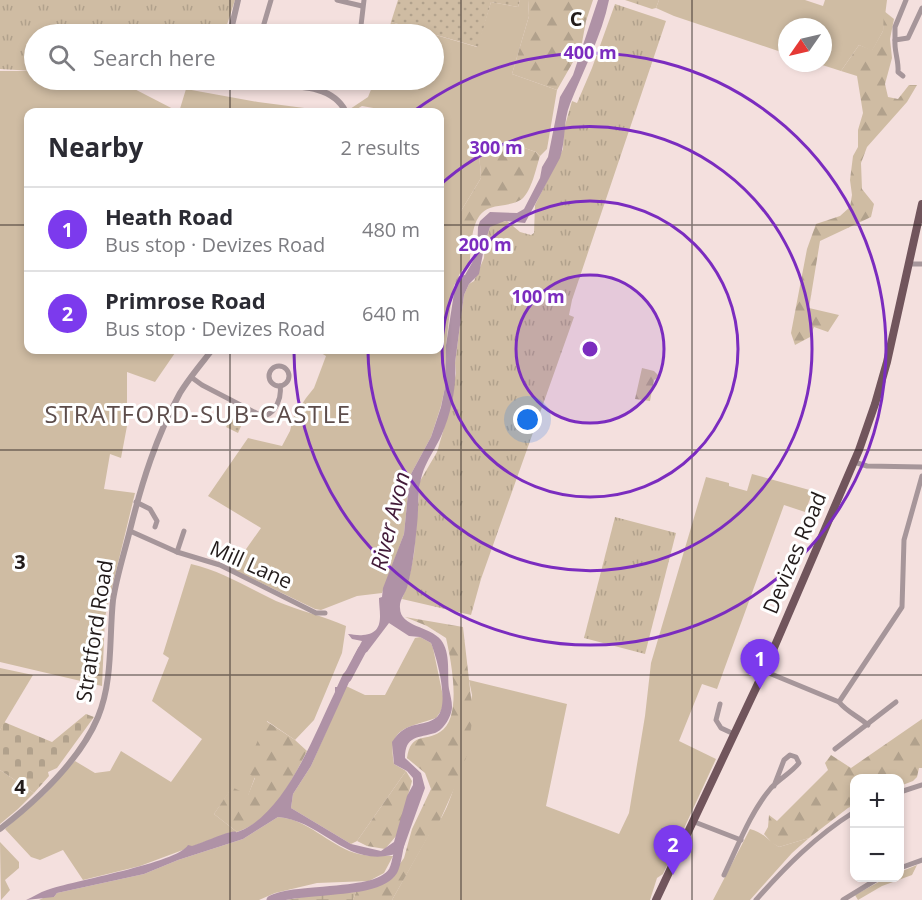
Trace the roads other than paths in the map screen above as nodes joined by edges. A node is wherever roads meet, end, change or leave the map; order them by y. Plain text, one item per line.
1 (238, 0) edge
2 (271, 0) edge
3 (338, 0) edge
4 (906, 0) edge
5 (362, 3) edge
6 (922, 8) edge
7 (232, 24) edge
8 (264, 24) edge
9 (361, 24) edge
10 (895, 40) junction
11 (903, 76) dead end
12 (314, 90) edge
13 (342, 108) edge
14 (922, 204) edge
15 (909, 264) junction
16 (922, 264) edge
17 (209, 354) edge
18 (191, 377) junction
19 (280, 386) dead end
20 (854, 462) junction
21 (922, 467) edge
22 (922, 476) edge
23 (136, 502) junction
24 (155, 527) dead end
25 (130, 531) junction
26 (184, 531) dead end
27 (177, 552) junction
28 (325, 613) dead end
29 (764, 671) junction
30 (839, 702) junction
31 (896, 702) dead end
32 (720, 704) dead end
33 (868, 725) junction
34 (734, 734) junction
35 (835, 749) dead end
36 (922, 778) edge
37 (774, 786) junction
38 (922, 786) edge
39 (904, 791) edge
40 (850, 815) edge
41 (692, 821) junction
42 (0, 829) edge
43 (741, 840) junction
44 (922, 860) edge
45 (904, 867) edge
46 (724, 875) dead end
47 (872, 882) edge
48 (656, 900) edge
49 (756, 900) edge
50 (843, 900) edge

1 - 7 street
2 - 8 street
3 - 5 street
4 - 10 street
5 - 9 street
6 - 10 street
10 - 11 street
12 - 13 street
14 - 15 main road, Devizes Road
15 - 16 street
15 - 20 main road, Devizes Road
17 - 18 street, Stratford Road
18 - 19 street
18 - 23 street, Stratford Road
20 - 21 street
20 - 29 main road, Devizes Road
22 - 30 street
23 - 24 street
23 - 25 street, Stratford Road
25 - 27 street, Mill Lane
25 - 42 street, Stratford Road
26 - 27 street
27 - 28 street, Mill Lane
29 - 30 street
29 - 34 main road, Devizes Road
30 - 33 street
31 - 33 street
32 - 34 street
33 - 35 street
34 - 41 main road, Devizes Road
36 - 38 street
37 - 37 street
37 - 43 street
38 - 39 street
40 - 49 street
41 - 43 street
41 - 48 main road, Devizes Road
43 - 46 street
44 - 45 street
47 - 50 street

